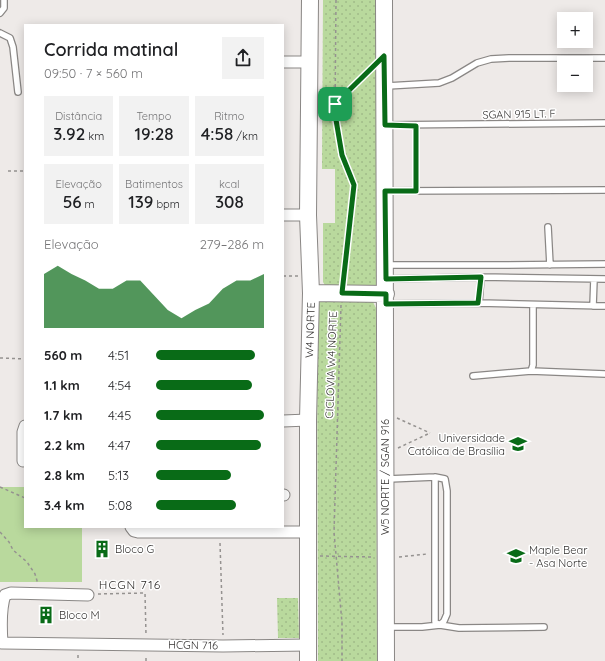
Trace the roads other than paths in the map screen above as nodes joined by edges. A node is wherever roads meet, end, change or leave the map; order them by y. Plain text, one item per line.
1 (4, 0) edge
2 (310, 0) edge
3 (384, 0) edge
4 (0, 13) edge
5 (0, 33) edge
6 (605, 58) edge
7 (284, 62) edge
8 (310, 62) junction
9 (384, 86) junction
10 (18, 92) dead end
11 (605, 123) edge
12 (385, 125) junction
13 (416, 126) junction
14 (605, 190) edge
15 (385, 191) junction
16 (416, 191) junction
17 (284, 215) edge
18 (308, 215) junction
19 (548, 227) dead end
20 (550, 264) junction
21 (605, 264) edge
22 (481, 277) junction
23 (594, 279) junction
24 (605, 279) edge
25 (386, 286) junction
26 (311, 293) junction
27 (478, 303) junction
28 (533, 305) junction
29 (593, 306) junction
30 (605, 306) edge
31 (531, 371) junction
32 (605, 374) edge
33 (474, 376) dead end
34 (308, 420) junction
35 (284, 421) edge
36 (24, 429) edge
37 (23, 461) dead end
38 (435, 477) junction
39 (385, 479) junction
40 (132, 528) edge
41 (308, 532) junction
42 (88, 595) road end
43 (440, 625) junction
44 (386, 627) junction
45 (544, 627) dead end
46 (308, 645) junction
47 (308, 661) edge
48 (386, 661) edge

1 - 4 lane
2 - 8 main road, W4 NORTE
3 - 9 main road, W5 NORTE / SGAN 916
5 - 10 lane
6 - 9 lane
7 - 8 street
8 - 18 main road, W4 NORTE
9 - 12 main road, W5 NORTE / SGAN 916
11 - 13 lane, SGAN 915 LT. F
12 - 13 lane, SGAN 915 LT. F
12 - 15 main road, W5 NORTE / SGAN 916
13 - 16 lane
14 - 16 lane
15 - 16 lane
15 - 25 main road, W5 NORTE / SGAN 916
17 - 18 street
18 - 26 main road, W4 NORTE
19 - 20 lane
20 - 21 lane
20 - 25 lane
22 - 23 lane
22 - 25 lane
22 - 27 lane
23 - 24 lane
23 - 29 lane
25 - 26 main road
25 - 27 lane
25 - 39 main road, W5 NORTE / SGAN 916
26 - 34 main road, W4 NORTE
27 - 28 lane
28 - 29 lane
28 - 31 lane
29 - 30 lane
31 - 32 lane
31 - 33 lane
34 - 35 street
34 - 41 main road, W4 NORTE
36 - 37 street
38 - 39 lane
38 - 43 lane
38 - 43 lane
39 - 44 main road, W5 NORTE / SGAN 916
40 - 41 street
41 - 46 main road, W4 NORTE
42 - 46 street, HCGN 716
43 - 44 lane
43 - 45 lane
44 - 48 main road, W5 NORTE / SGAN 916
46 - 47 main road, W4 NORTE

